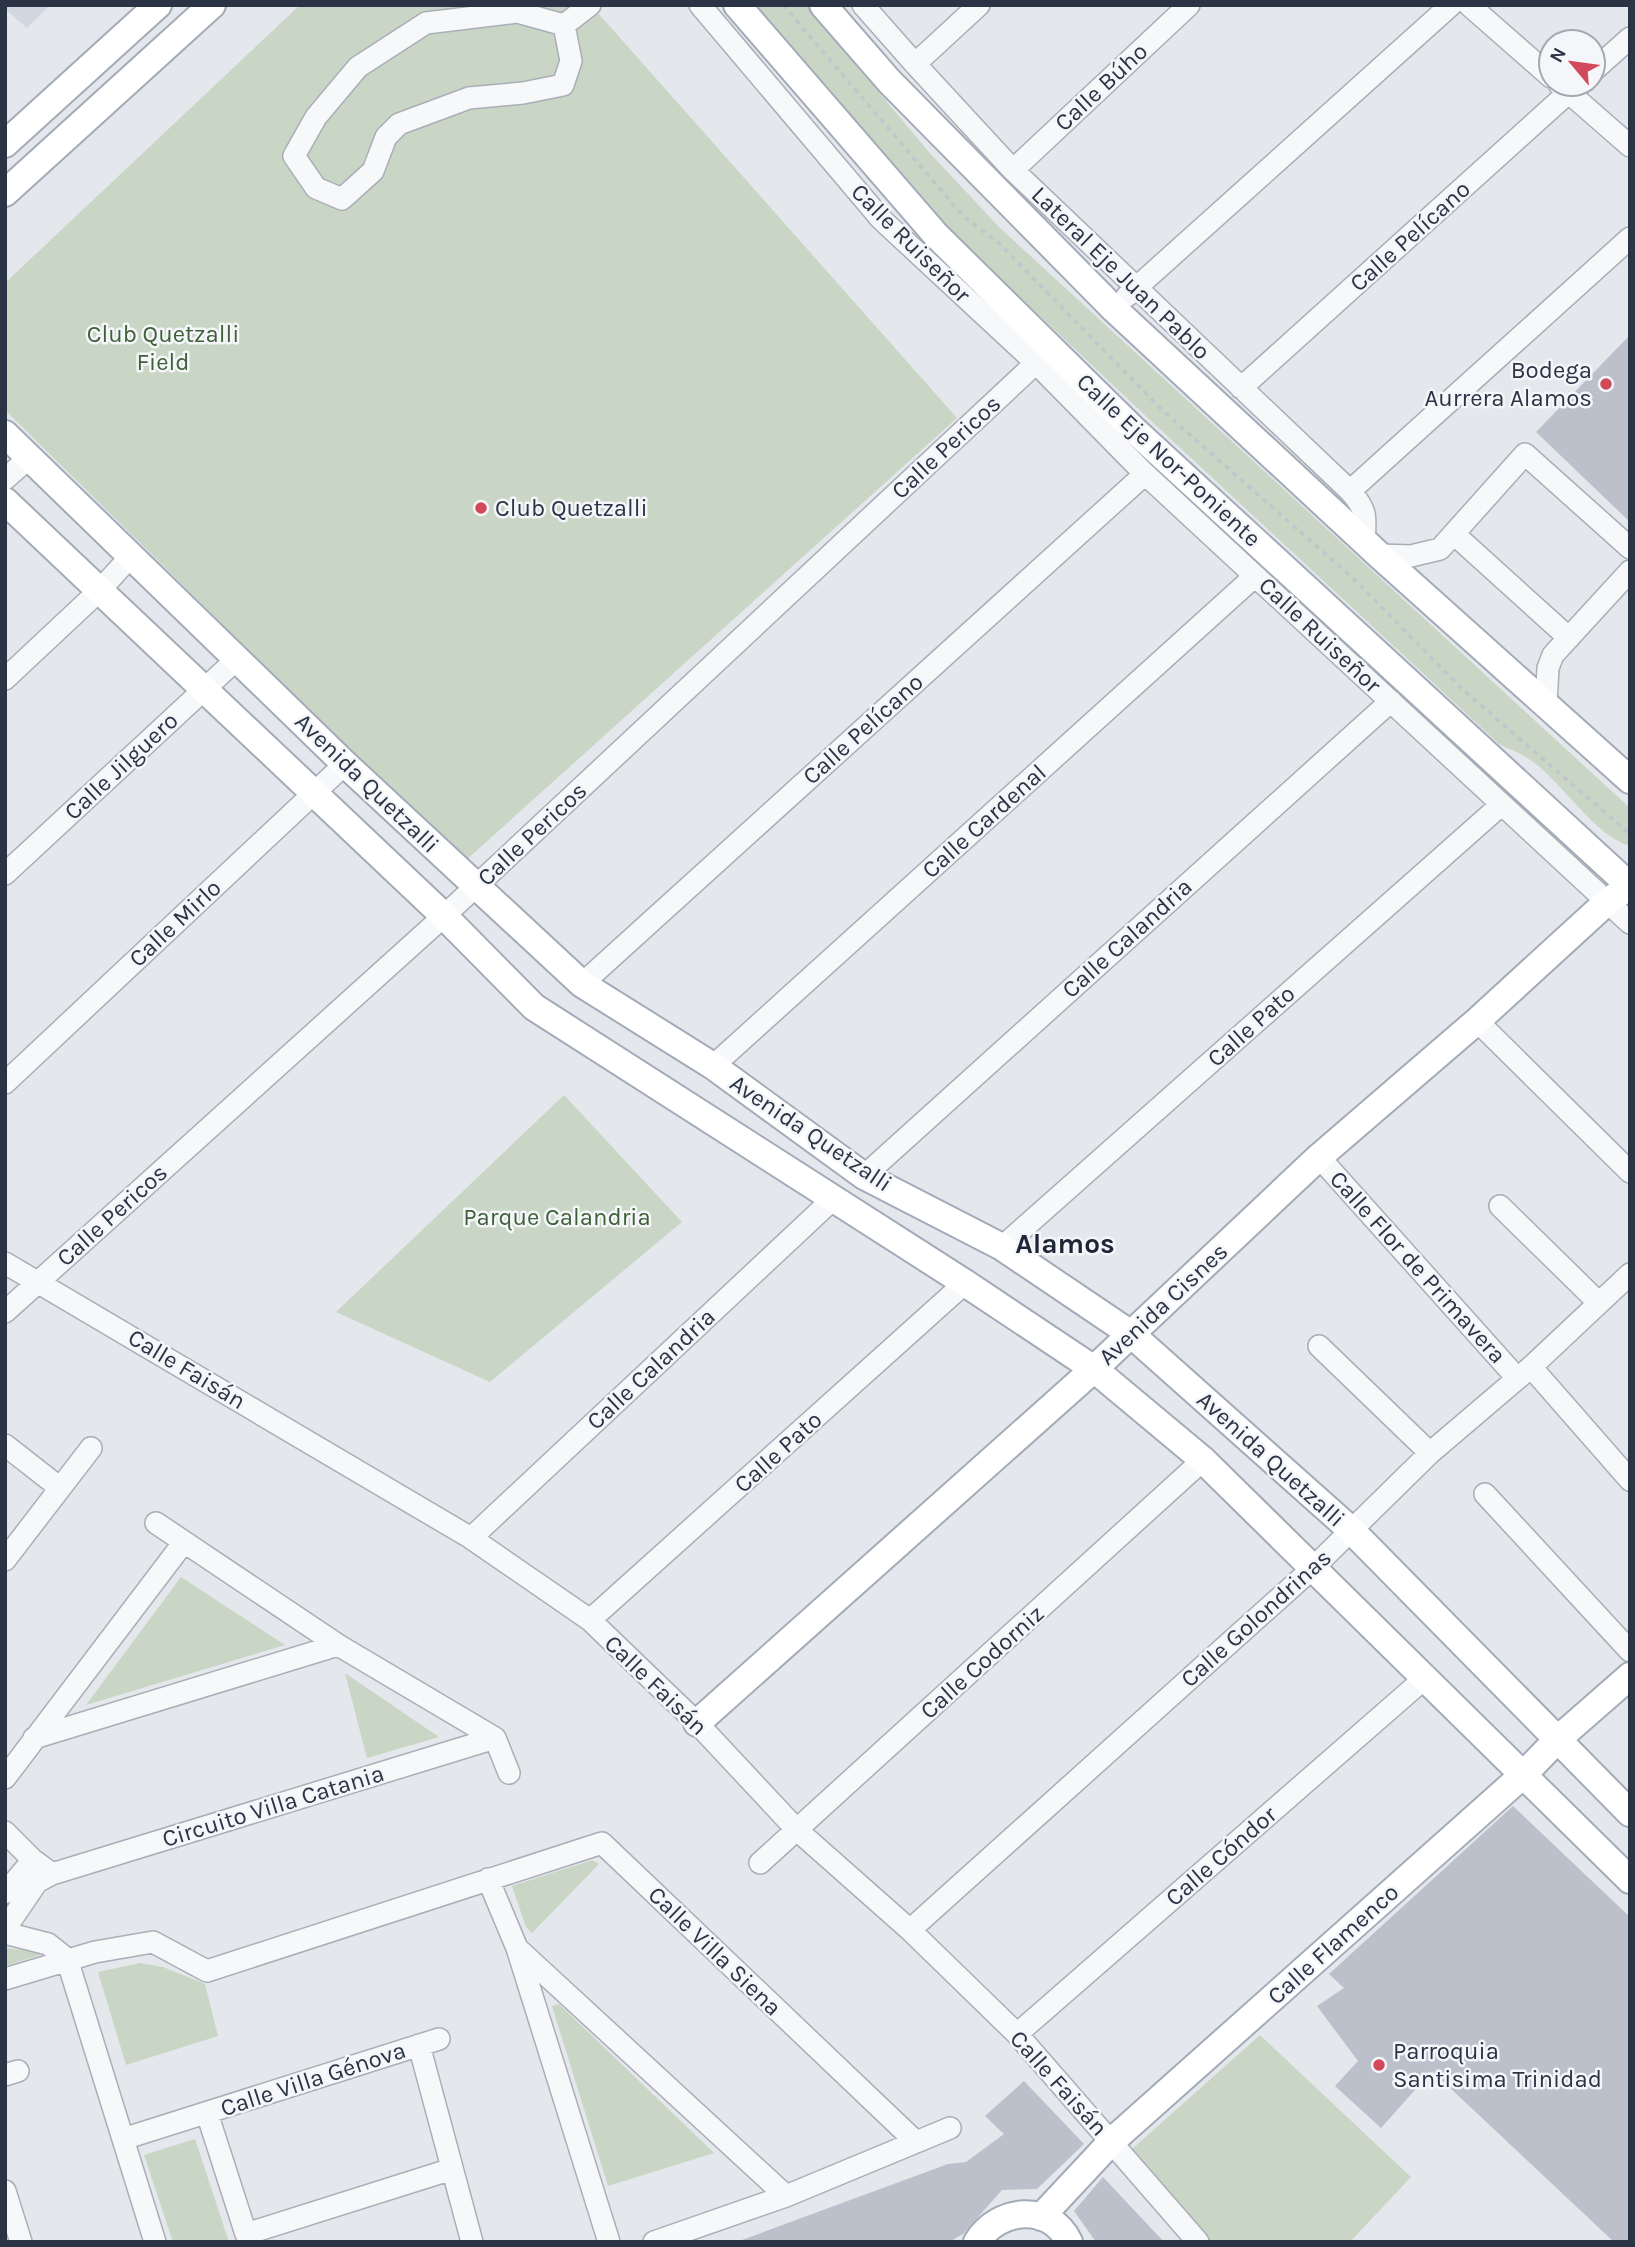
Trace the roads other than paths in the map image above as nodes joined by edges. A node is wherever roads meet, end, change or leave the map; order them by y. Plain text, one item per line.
1 (158, 5) edge
2 (212, 5) edge
3 (590, 5) edge
4 (700, 5) edge
5 (737, 5) edge
6 (823, 5) edge
7 (863, 5) edge
8 (979, 5) edge
9 (1189, 5) edge
10 (1451, 5) edge
11 (1469, 5) edge
12 (564, 25) junction
13 (1630, 38) edge
14 (1607, 59) edge
15 (915, 64) junction
16 (1537, 65) edge
17 (1557, 98) edge
18 (1580, 98) edge
19 (5, 144) edge
20 (1630, 146) edge
21 (1013, 170) junction
22 (5, 193) edge
23 (1630, 238) edge
24 (1136, 287) junction
25 (1114, 309) junction
26 (1044, 356) junction
27 (1241, 388) junction
28 (5, 434) edge
29 (30, 457) junction
30 (1145, 474) junction
31 (5, 479) edge
32 (1350, 491) junction
33 (5, 501) edge
34 (1454, 534) junction
35 (1371, 548) junction
36 (1630, 548) edge
37 (131, 556) junction
38 (1630, 571) edge
39 (1255, 576) junction
40 (100, 590) junction
41 (1569, 638) junction
42 (238, 658) junction
43 (5, 680) edge
44 (205, 688) junction
45 (1391, 701) junction
46 (1546, 704) junction
47 (345, 764) junction
48 (1630, 780) edge
49 (313, 794) junction
50 (1501, 805) junction
51 (5, 874) edge
52 (475, 886) junction
53 (1630, 886) edge
54 (1607, 902) junction
55 (444, 916) junction
56 (1630, 923) edge
57 (582, 984) junction
58 (1477, 1021) junction
59 (713, 1066) junction
60 (5, 1083) edge
61 (1319, 1157) junction
62 (1630, 1172) edge
63 (864, 1176) junction
64 (832, 1200) junction
65 (1500, 1206) dead end
66 (1002, 1247) junction
67 (5, 1263) edge
68 (1630, 1274) edge
69 (38, 1280) junction
70 (965, 1283) junction
71 (1599, 1303) junction
72 (5, 1312) edge
73 (1131, 1334) junction
74 (1319, 1346) dead end
75 (1094, 1369) junction
76 (1524, 1372) junction
77 (5, 1446) edge
78 (91, 1448) dead end
79 (1430, 1453) junction
80 (1203, 1461) junction
81 (1630, 1480) edge
82 (60, 1488) junction
83 (1485, 1494) dead end
84 (156, 1523) dead end
85 (1351, 1530) junction
86 (471, 1538) junction
87 (184, 1542) junction
88 (5, 1560) edge
89 (1314, 1567) junction
90 (590, 1620) junction
91 (338, 1645) junction
92 (1630, 1651) edge
93 (1630, 1676) edge
94 (1425, 1678) junction
95 (697, 1723) junction
96 (34, 1738) junction
97 (495, 1738) junction
98 (1558, 1739) junction
99 (509, 1773) dead end
100 (1524, 1774) junction
101 (5, 1778) edge
102 (1630, 1813) edge
103 (797, 1830) junction
104 (5, 1832) edge
105 (33, 1860) junction
106 (760, 1863) dead end
107 (52, 1874) junction
108 (488, 1880) junction
109 (1630, 1880) edge
110 (5, 1894) edge
111 (909, 1930) junction
112 (5, 1931) edge
113 (517, 1948) junction
114 (67, 1959) junction
115 (5, 1979) edge
116 (1017, 2034) junction
117 (439, 2039) dead end
118 (419, 2045) junction
119 (207, 2113) junction
120 (950, 2128) dead end
121 (123, 2139) junction
122 (1112, 2141) junction
123 (916, 2142) junction
124 (452, 2169) junction
125 (5, 2191) edge
126 (786, 2196) junction
127 (1041, 2217) junction
128 (21, 2242) edge
129 (155, 2242) edge
130 (472, 2242) edge
131 (609, 2242) edge
132 (654, 2242) edge
133 (977, 2242) edge
134 (1069, 2242) edge
135 (1198, 2242) edge

1 - 19 main road
2 - 22 main road
3 - 12 street
4 - 26 street, Calle Ruiseñor
5 - 26 main road, Calle Eje Nor-Poniente
6 - 25 main road
7 - 15 street, Lateral Eje Juan Pablo
8 - 15 street
9 - 21 street, Calle Búho
10 - 24 street
11 - 16 street
12 - 12 street
13 - 14 street
15 - 21 street, Lateral Eje Juan Pablo
17 - 27 street, Calle Pelícano
18 - 20 street
21 - 24 street, Lateral Eje Juan Pablo
23 - 32 street
24 - 25 street
24 - 27 street, Lateral Eje Juan Pablo
25 - 35 main road
26 - 30 street, Calle Ruiseñor
26 - 52 street, Calle Pericos
26 - 53 main road, Calle Eje Nor-Poniente
27 - 32 street, Lateral Eje Juan Pablo
28 - 29 main road, Avenida Quetzalli
29 - 31 street
29 - 37 main road, Avenida Quetzalli
30 - 39 street, Calle Ruiseñor
30 - 57 street, Calle Pelícano
32 - 35 street, Lateral Eje Juan Pablo
33 - 40 main road, Avenida Quetzalli
34 - 35 street
34 - 36 street
34 - 41 street
35 - 46 main road
37 - 40 street
37 - 42 main road, Avenida Quetzalli
38 - 41 street
39 - 45 street, Calle Ruiseñor
39 - 59 street, Calle Cardenal
40 - 43 street
40 - 44 main road, Avenida Quetzalli
41 - 46 street
42 - 44 street, Calle Jilguero
42 - 47 main road, Avenida Quetzalli
44 - 49 main road, Avenida Quetzalli
44 - 51 street, Calle Jilguero
45 - 50 street, Calle Ruiseñor
45 - 63 street, Calle Calandria
46 - 48 main road
47 - 49 street, Calle Mirlo
47 - 52 main road, Avenida Quetzalli
49 - 55 main road, Avenida Quetzalli
49 - 60 street, Calle Mirlo
50 - 54 street, Calle Ruiseñor
50 - 66 street, Calle Pato
52 - 55 street, Calle Pericos
52 - 57 main road, Avenida Quetzalli
53 - 54 main road, Avenida Cisnes
54 - 56 street, Calle Ruiseñor
54 - 58 main road, Avenida Cisnes
55 - 64 main road, Avenida Quetzalli
55 - 69 street, Calle Pericos
57 - 59 main road, Avenida Quetzalli
58 - 61 main road, Avenida Cisnes
58 - 62 street
59 - 63 main road, Avenida Quetzalli
61 - 73 main road, Avenida Cisnes
61 - 76 street, Calle Flor de Primavera
63 - 66 main road, Avenida Quetzalli
64 - 70 main road, Avenida Quetzalli
64 - 86 street, Calle Calandria
65 - 71 street
66 - 73 main road, Avenida Quetzalli
67 - 69 street, Calle Faisán
68 - 71 street, Calle Golondrinas
69 - 72 street, Calle Pericos
69 - 86 street, Calle Faisán
70 - 75 main road, Avenida Quetzalli
70 - 90 street, Calle Pato
71 - 76 street, Calle Golondrinas
73 - 75 main road, Avenida Cisnes
73 - 85 main road, Avenida Quetzalli
74 - 79 street
75 - 80 main road, Avenida Quetzalli
75 - 95 main road, Avenida Cisnes
76 - 79 street, Calle Golondrinas
76 - 81 street, Calle Flor de Primavera
77 - 82 street
78 - 82 street
79 - 85 street, Calle Golondrinas
80 - 89 main road, Avenida Quetzalli
80 - 103 street, Calle Codorniz
82 - 88 street
83 - 92 street
84 - 87 street
85 - 89 street, Calle Golondrinas
85 - 98 main road, Avenida Quetzalli
86 - 90 street, Calle Faisán
87 - 91 street
87 - 96 street
89 - 94 main road, Avenida Quetzalli
89 - 111 street, Calle Golondrinas
90 - 95 street, Calle Faisán
91 - 96 street
91 - 97 street
93 - 98 main road, Calle Flamenco
94 - 100 main road, Avenida Quetzalli
94 - 116 street, Calle Cóndor
95 - 103 street, Calle Faisán
96 - 101 street
97 - 99 street
97 - 107 street, Circuito Villa Catania
98 - 100 main road, Calle Flamenco
98 - 102 main road, Avenida Quetzalli
100 - 109 main road, Avenida Quetzalli
100 - 122 main road, Calle Flamenco
103 - 106 street, Calle Codorniz
103 - 111 street, Calle Faisán
104 - 105 street
105 - 107 street
105 - 110 street
107 - 112 street, Circuito Villa Catania
108 - 113 street
108 - 114 street, Calle Villa Siena
108 - 123 street, Calle Villa Siena
111 - 116 street, Calle Faisán
112 - 114 street
113 - 126 street
113 - 131 street
114 - 115 street, Calle Villa Siena
114 - 121 street
116 - 122 street, Calle Faisán
117 - 118 street
118 - 119 street, Calle Villa Génova
118 - 124 street, Calle Villa Génova
119 - 121 street, Calle Villa Génova
119 - 124 street, Calle Villa Génova
120 - 123 street
121 - 129 street
122 - 127 main road, Calle Flamenco
122 - 135 street, Calle Faisán
123 - 126 street
124 - 130 street, Calle Villa Génova
125 - 128 street
126 - 132 street
127 - 133 main road
127 - 134 main road

